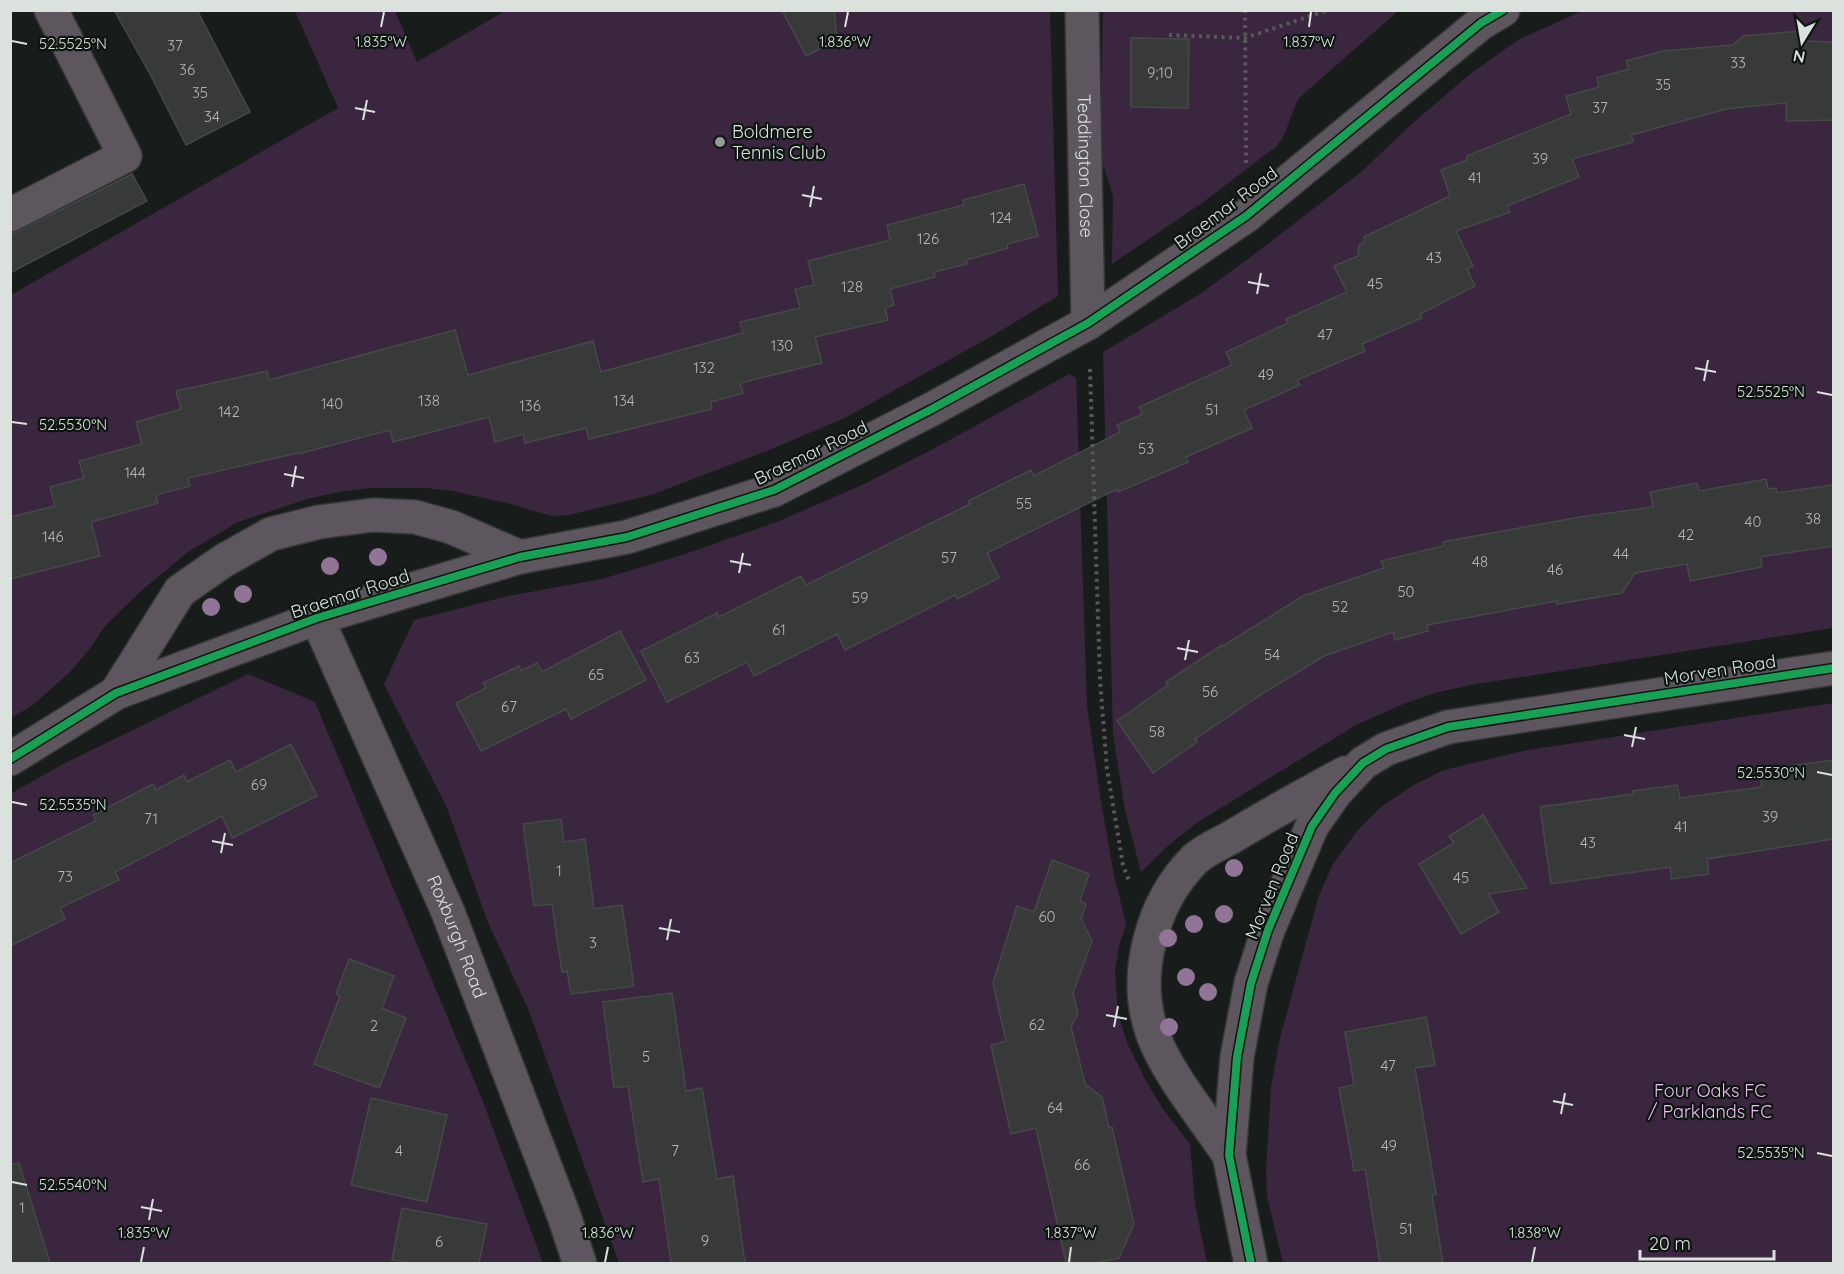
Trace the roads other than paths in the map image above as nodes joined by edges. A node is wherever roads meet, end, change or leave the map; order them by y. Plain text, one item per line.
1 (51, 10) edge
2 (1082, 10) edge
3 (1503, 10) edge
4 (10, 215) edge
5 (1088, 323) junction
6 (520, 557) junction
7 (317, 618) junction
8 (1833, 668) edge
9 (116, 693) junction
10 (10, 759) edge
11 (1364, 763) junction
12 (1229, 1155) junction
13 (580, 1263) edge
14 (1251, 1263) edge

1 - 4 street
2 - 5 street, Teddington Close
3 - 5 street, Braemar Road
5 - 6 street, Braemar Road
6 - 7 street, Braemar Road
6 - 9 street, Braemar Road
7 - 9 street, Braemar Road
7 - 13 street, Roxburgh Road
8 - 11 street, Morven Road
9 - 10 street, Braemar Road
11 - 12 street, Morven Road
11 - 12 street, Morven Road
12 - 14 street, Morven Road

